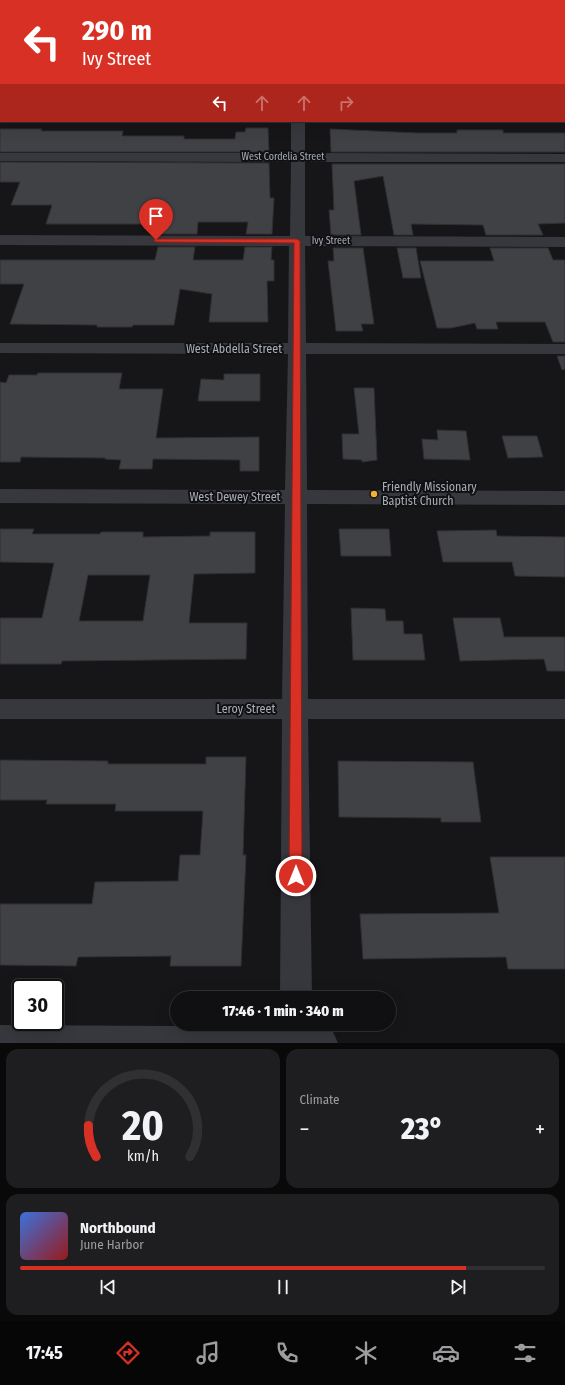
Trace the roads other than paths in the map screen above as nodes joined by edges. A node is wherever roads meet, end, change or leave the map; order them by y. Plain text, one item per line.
1 (298, 122) edge
2 (0, 157) edge
3 (298, 157) junction
4 (565, 158) edge
5 (0, 240) edge
6 (297, 241) junction
7 (565, 242) edge
8 (0, 348) edge
9 (298, 349) junction
10 (565, 349) edge
11 (0, 496) edge
12 (296, 497) junction
13 (565, 498) edge
14 (0, 709) edge
15 (295, 709) junction
16 (565, 709) edge
17 (296, 991) edge
18 (296, 1031) edge
19 (0, 1041) edge
20 (296, 1043) edge
21 (321, 1043) edge

1 - 3 street
2 - 3 street, West Cordelia Street
3 - 4 street, West Cordelia Street
3 - 6 street
5 - 6 street, Ivy Street
6 - 7 street, Ivy Street
6 - 9 street
8 - 9 street, West Abdella Street
9 - 10 street, West Abdella Street
9 - 12 street
11 - 12 street, West Dewey Street
12 - 13 street, West Dewey Street
12 - 15 street
14 - 15 street, Leroy Street
15 - 16 street, Leroy Street
15 - 17 street
18 - 20 street
19 - 20 street
20 - 21 street

